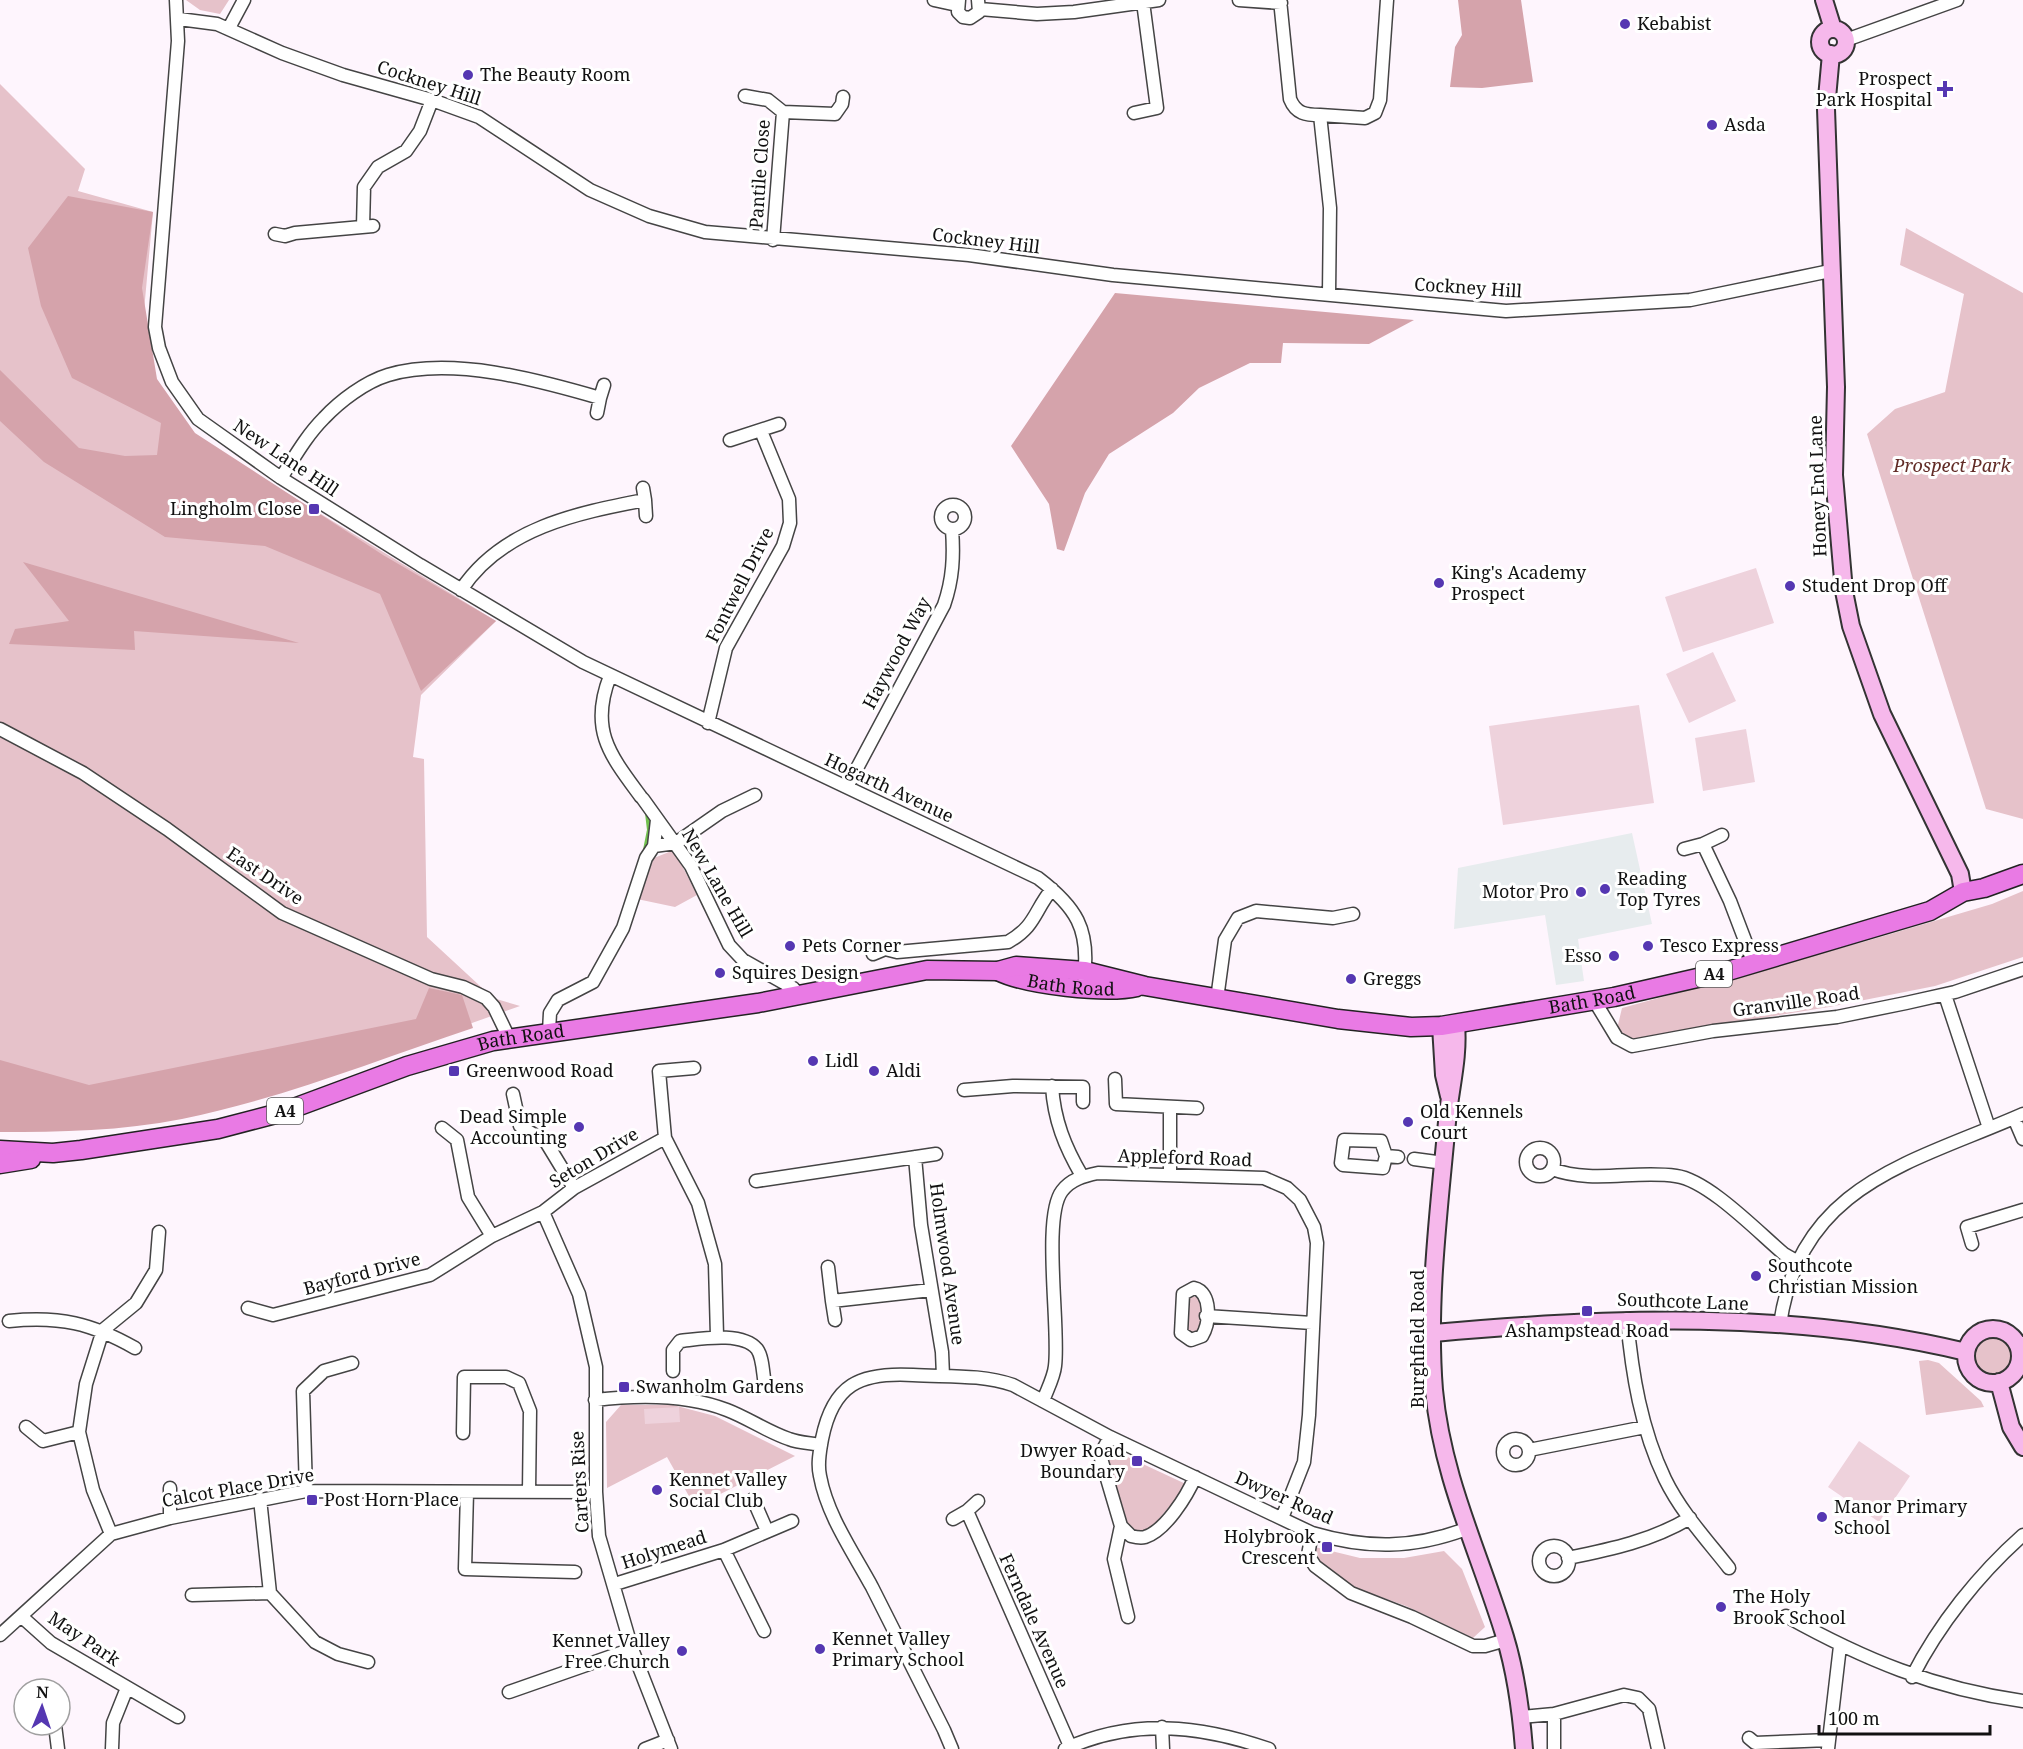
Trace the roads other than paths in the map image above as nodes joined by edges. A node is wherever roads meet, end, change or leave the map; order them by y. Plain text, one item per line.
1 (176, 0) edge
2 (244, 0) edge
3 (934, 0) edge
4 (1159, 0) edge
5 (1239, 0) edge
6 (1388, 0) edge
7 (1824, 0) edge
8 (1957, 0) edge
9 (958, 2) edge
10 (1143, 2) junction
11 (1281, 2) edge
12 (979, 4) edge
13 (179, 19) junction
14 (229, 28) junction
15 (1840, 34) junction
16 (745, 96) dead end
17 (843, 98) dead end
18 (432, 100) junction
19 (783, 112) junction
20 (1134, 113) dead end
21 (1320, 116) junction
22 (275, 234) dead end
23 (773, 240) junction
24 (1830, 271) junction
25 (1329, 294) junction
26 (597, 413) dead end
27 (778, 424) dead end
28 (761, 431) junction
29 (730, 440) dead end
30 (281, 478) junction
31 (646, 516) dead end
32 (952, 529) dead end
33 (461, 590) junction
34 (610, 676) junction
35 (708, 723) junction
36 (0, 729) edge
37 (847, 787) junction
38 (755, 795) dead end
39 (657, 820) junction
40 (1722, 835) dead end
41 (676, 843) junction
42 (1703, 844) junction
43 (654, 846) junction
44 (1684, 849) dead end
45 (2023, 874) edge
46 (1052, 889) junction
47 (1963, 892) junction
48 (1353, 914) dead end
49 (873, 954) dead end
50 (1754, 964) junction
51 (2023, 969) edge
52 (1084, 979) junction
53 (799, 995) junction
54 (1945, 995) junction
55 (1217, 999) junction
56 (1598, 1007) junction
57 (1448, 1025) junction
58 (549, 1031) junction
59 (508, 1038) junction
60 (694, 1068) dead end
61 (1115, 1079) dead end
62 (1052, 1086) junction
63 (964, 1090) dead end
64 (513, 1094) dead end
65 (1083, 1102) dead end
66 (1170, 1107) junction
67 (1197, 1108) dead end
68 (2019, 1116) edge
69 (442, 1128) dead end
70 (1989, 1128) junction
71 (665, 1138) junction
72 (2023, 1139) edge
73 (0, 1150) edge
74 (53, 1153) junction
75 (936, 1154) dead end
76 (915, 1157) junction
77 (1414, 1159) dead end
78 (1444, 1163) junction
79 (0, 1164) edge
80 (1552, 1168) dead end
81 (1170, 1175) junction
82 (1082, 1176) junction
83 (756, 1181) dead end
84 (574, 1188) junction
85 (2023, 1210) edge
86 (543, 1212) junction
87 (159, 1232) dead end
88 (492, 1236) junction
89 (1972, 1244) dead end
90 (1798, 1262) junction
91 (828, 1267) dead end
92 (931, 1290) junction
93 (832, 1301) junction
94 (248, 1308) dead end
95 (1206, 1316) dead end
96 (1627, 1319) junction
97 (835, 1320) dead end
98 (9, 1321) dead end
99 (1312, 1323) junction
100 (1780, 1324) junction
101 (103, 1330) junction
102 (1434, 1333) junction
103 (717, 1336) junction
104 (2020, 1344) edge
105 (135, 1348) dead end
106 (1966, 1352) junction
107 (352, 1363) dead end
108 (673, 1371) dead end
109 (943, 1376) junction
110 (1999, 1382) junction
111 (765, 1385) dead end
112 (595, 1400) junction
113 (1043, 1401) junction
114 (1645, 1426) junction
115 (26, 1427) dead end
116 (79, 1432) junction
117 (463, 1433) dead end
118 (1110, 1437) junction
119 (821, 1445) junction
120 (2023, 1448) edge
121 (1529, 1450) dead end
122 (1195, 1477) junction
123 (170, 1488) dead end
124 (306, 1491) junction
125 (467, 1492) junction
126 (529, 1492) junction
127 (596, 1492) junction
128 (260, 1499) junction
129 (753, 1499) dead end
130 (978, 1502) dead end
131 (967, 1510) junction
132 (170, 1518) junction
133 (1282, 1518) junction
134 (1690, 1518) junction
135 (953, 1519) dead end
136 (792, 1521) dead end
137 (1120, 1526) junction
138 (1466, 1529) junction
139 (767, 1531) junction
140 (1312, 1533) junction
141 (111, 1534) junction
142 (2023, 1534) edge
143 (724, 1550) junction
144 (1568, 1558) dead end
145 (1729, 1568) dead end
146 (575, 1572) dead end
147 (615, 1584) junction
148 (270, 1593) junction
149 (192, 1595) dead end
150 (1786, 1616) dead end
151 (22, 1617) junction
152 (1128, 1617) dead end
153 (764, 1631) dead end
154 (0, 1634) edge
155 (1506, 1640) junction
156 (1840, 1646) junction
157 (632, 1649) junction
158 (368, 1662) dead end
159 (1912, 1677) junction
160 (127, 1688) junction
161 (509, 1692) dead end
162 (2023, 1701) edge
163 (1554, 1714) junction
164 (178, 1717) dead end
165 (1521, 1717) junction
166 (1162, 1727) junction
167 (1749, 1738) dead end
168 (669, 1744) edge
169 (1828, 1745) edge
170 (1067, 1748) edge
171 (112, 1749) edge
172 (645, 1749) edge
173 (952, 1749) edge
174 (1163, 1749) edge
175 (1269, 1749) edge
176 (1524, 1749) edge
177 (1554, 1749) edge
178 (1658, 1749) edge

1 - 13 street, New Lane Hill
2 - 14 street
3 - 9 street
4 - 10 street
5 - 11 street
6 - 21 street
7 - 15 street
8 - 15 street
9 - 12 street
10 - 12 street
10 - 20 street
11 - 21 street
13 - 14 street, Cockney Hill
13 - 30 street, New Lane Hill
14 - 18 street, Cockney Hill
15 - 24 street, Honey End Lane
16 - 19 street, Pantile Close
17 - 19 street, Pantile Close
18 - 22 street
18 - 23 street, Cockney Hill
19 - 23 street, Pantile Close
21 - 25 street
23 - 25 street, Cockney Hill
24 - 25 street, Cockney Hill
24 - 47 street, Honey End Lane
26 - 30 street
27 - 28 street
28 - 29 street
28 - 35 street, Fontwell Drive
30 - 33 street, New Lane Hill
31 - 33 street
32 - 37 street, Haywood Way
33 - 34 street, New Lane Hill
34 - 35 street, Hogarth Avenue
34 - 39 street, New Lane Hill
35 - 37 street, Hogarth Avenue
36 - 59 street, East Drive
37 - 46 street, Hogarth Avenue
38 - 41 street
39 - 41 street, New Lane Hill
39 - 43 street
40 - 42 street
41 - 43 street
41 - 53 street, New Lane Hill
42 - 44 street
42 - 50 street
43 - 58 street
45 - 47 main road, Bath Road / A4
46 - 49 street
46 - 52 street, Hogarth Avenue
47 - 50 main road, Bath Road / A4
48 - 55 street
50 - 56 main road, Bath Road / A4
51 - 54 street, Granville Road
52 - 53 main road, Bath Road / A4
52 - 55 main road, Bath Road / A4
53 - 58 main road, Bath Road / A4
54 - 56 street, Granville Road
54 - 70 street
55 - 57 main road, Bath Road / A4
56 - 57 main road, Bath Road / A4
57 - 78 street, Burghfield Road
58 - 59 main road, Bath Road / A4
59 - 74 main road, Bath Road / A4
60 - 71 street
61 - 66 street
62 - 63 street
62 - 65 street
62 - 82 street
64 - 84 street
66 - 67 street
66 - 81 street
68 - 70 street
68 - 72 street
69 - 88 street
70 - 90 street
71 - 84 street, Seton Drive
71 - 103 street
73 - 74 main road, Bath Road / A4
74 - 79 main road, Bath Road / A4
75 - 76 street
76 - 83 street
76 - 92 street, Holmwood Avenue
77 - 78 street
78 - 102 street, Burghfield Road
80 - 90 street
81 - 82 street, Appleford Road
81 - 99 street, Appleford Road
82 - 113 street
84 - 86 street, Seton Drive
85 - 89 street
86 - 88 street, Bayford Drive
86 - 112 street, Carters Rise
87 - 101 street
88 - 94 street, Bayford Drive
90 - 100 street
91 - 93 street
92 - 93 street
92 - 109 street, Holmwood Avenue
93 - 97 street
95 - 99 street
96 - 100 street, Southcote Lane
96 - 102 street, Southcote Lane
96 - 114 street
98 - 101 street
99 - 133 street, Appleford Road
100 - 106 street, Southcote Lane
101 - 105 street
101 - 116 street
102 - 138 street, Burghfield Road
103 - 108 street
103 - 111 street
104 - 106 street
104 - 110 street
106 - 110 street
107 - 124 street
109 - 113 street, Dwyer Road
109 - 119 street, Dwyer Road
110 - 120 street
112 - 119 street
112 - 127 street, Carters Rise
113 - 118 street, Dwyer Road
114 - 121 street
114 - 134 street
115 - 116 street
116 - 141 street
117 - 126 street
118 - 122 street, Dwyer Road
118 - 137 street
119 - 173 street, Dwyer Road
122 - 133 street, Dwyer Road
122 - 137 street
123 - 132 street
124 - 125 street, Calcot Place Drive
124 - 128 street, Calcot Place Drive
125 - 126 street, Calcot Place Drive
125 - 146 street
126 - 127 street, Calcot Place Drive
127 - 147 street, Carters Rise
128 - 132 street, Calcot Place Drive
128 - 148 street
129 - 139 street
130 - 131 street
131 - 135 street
131 - 170 street, Ferndale Avenue
132 - 141 street, Calcot Place Drive
133 - 140 street, Dwyer Road
134 - 144 street
134 - 145 street
136 - 139 street, Holymead
137 - 152 street
138 - 140 street, Dwyer Road
138 - 155 street, Burghfield Road
139 - 143 street, Holymead
140 - 155 street
141 - 151 street, Calcot Place Drive
142 - 159 street
143 - 147 street, Holymead
143 - 153 street, Holymead
147 - 157 street, Carters Rise
148 - 149 street
148 - 158 street
150 - 156 street
151 - 154 street, Calcot Place Drive
151 - 160 street, May Park
155 - 165 street, Burghfield Road
156 - 159 street
156 - 169 street
157 - 161 street
157 - 168 street, Carters Rise
159 - 162 street
160 - 164 street, May Park
160 - 171 street, May Park
163 - 165 street
163 - 177 street
163 - 178 street
165 - 176 street, Burghfield Road
166 - 170 street
166 - 174 street
166 - 175 street
167 - 169 street
168 - 172 street

